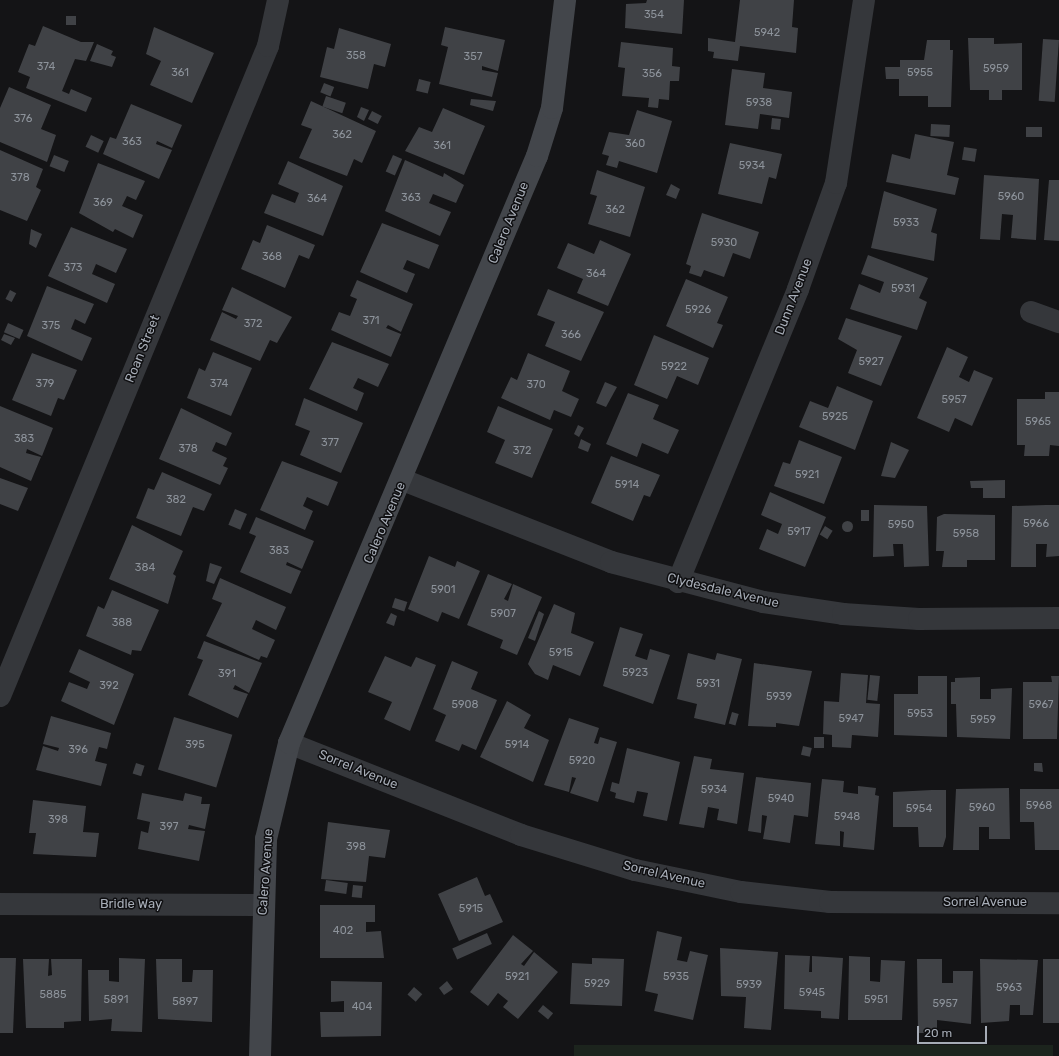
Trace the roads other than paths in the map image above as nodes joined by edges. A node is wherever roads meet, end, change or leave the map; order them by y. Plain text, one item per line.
1 (278, 0) edge
2 (565, 0) edge
3 (864, 0) edge
4 (1031, 312) dead end
5 (1059, 322) edge
6 (403, 480) junction
7 (678, 582) junction
8 (1059, 618) edge
9 (0, 696) edge
10 (289, 744) junction
11 (1059, 903) edge
12 (0, 904) edge
13 (262, 905) junction
14 (260, 1056) edge

1 - 9 street, Roan Street
2 - 6 street, Calero Avenue
3 - 7 street, Dunn Avenue
4 - 5 street
6 - 7 street, Clydesdale Avenue
6 - 10 street, Calero Avenue
7 - 8 street, Clydesdale Avenue
10 - 11 street, Sorrel Avenue
10 - 13 street, Calero Avenue
12 - 13 street, Bridle Way
13 - 14 street, Calero Avenue

